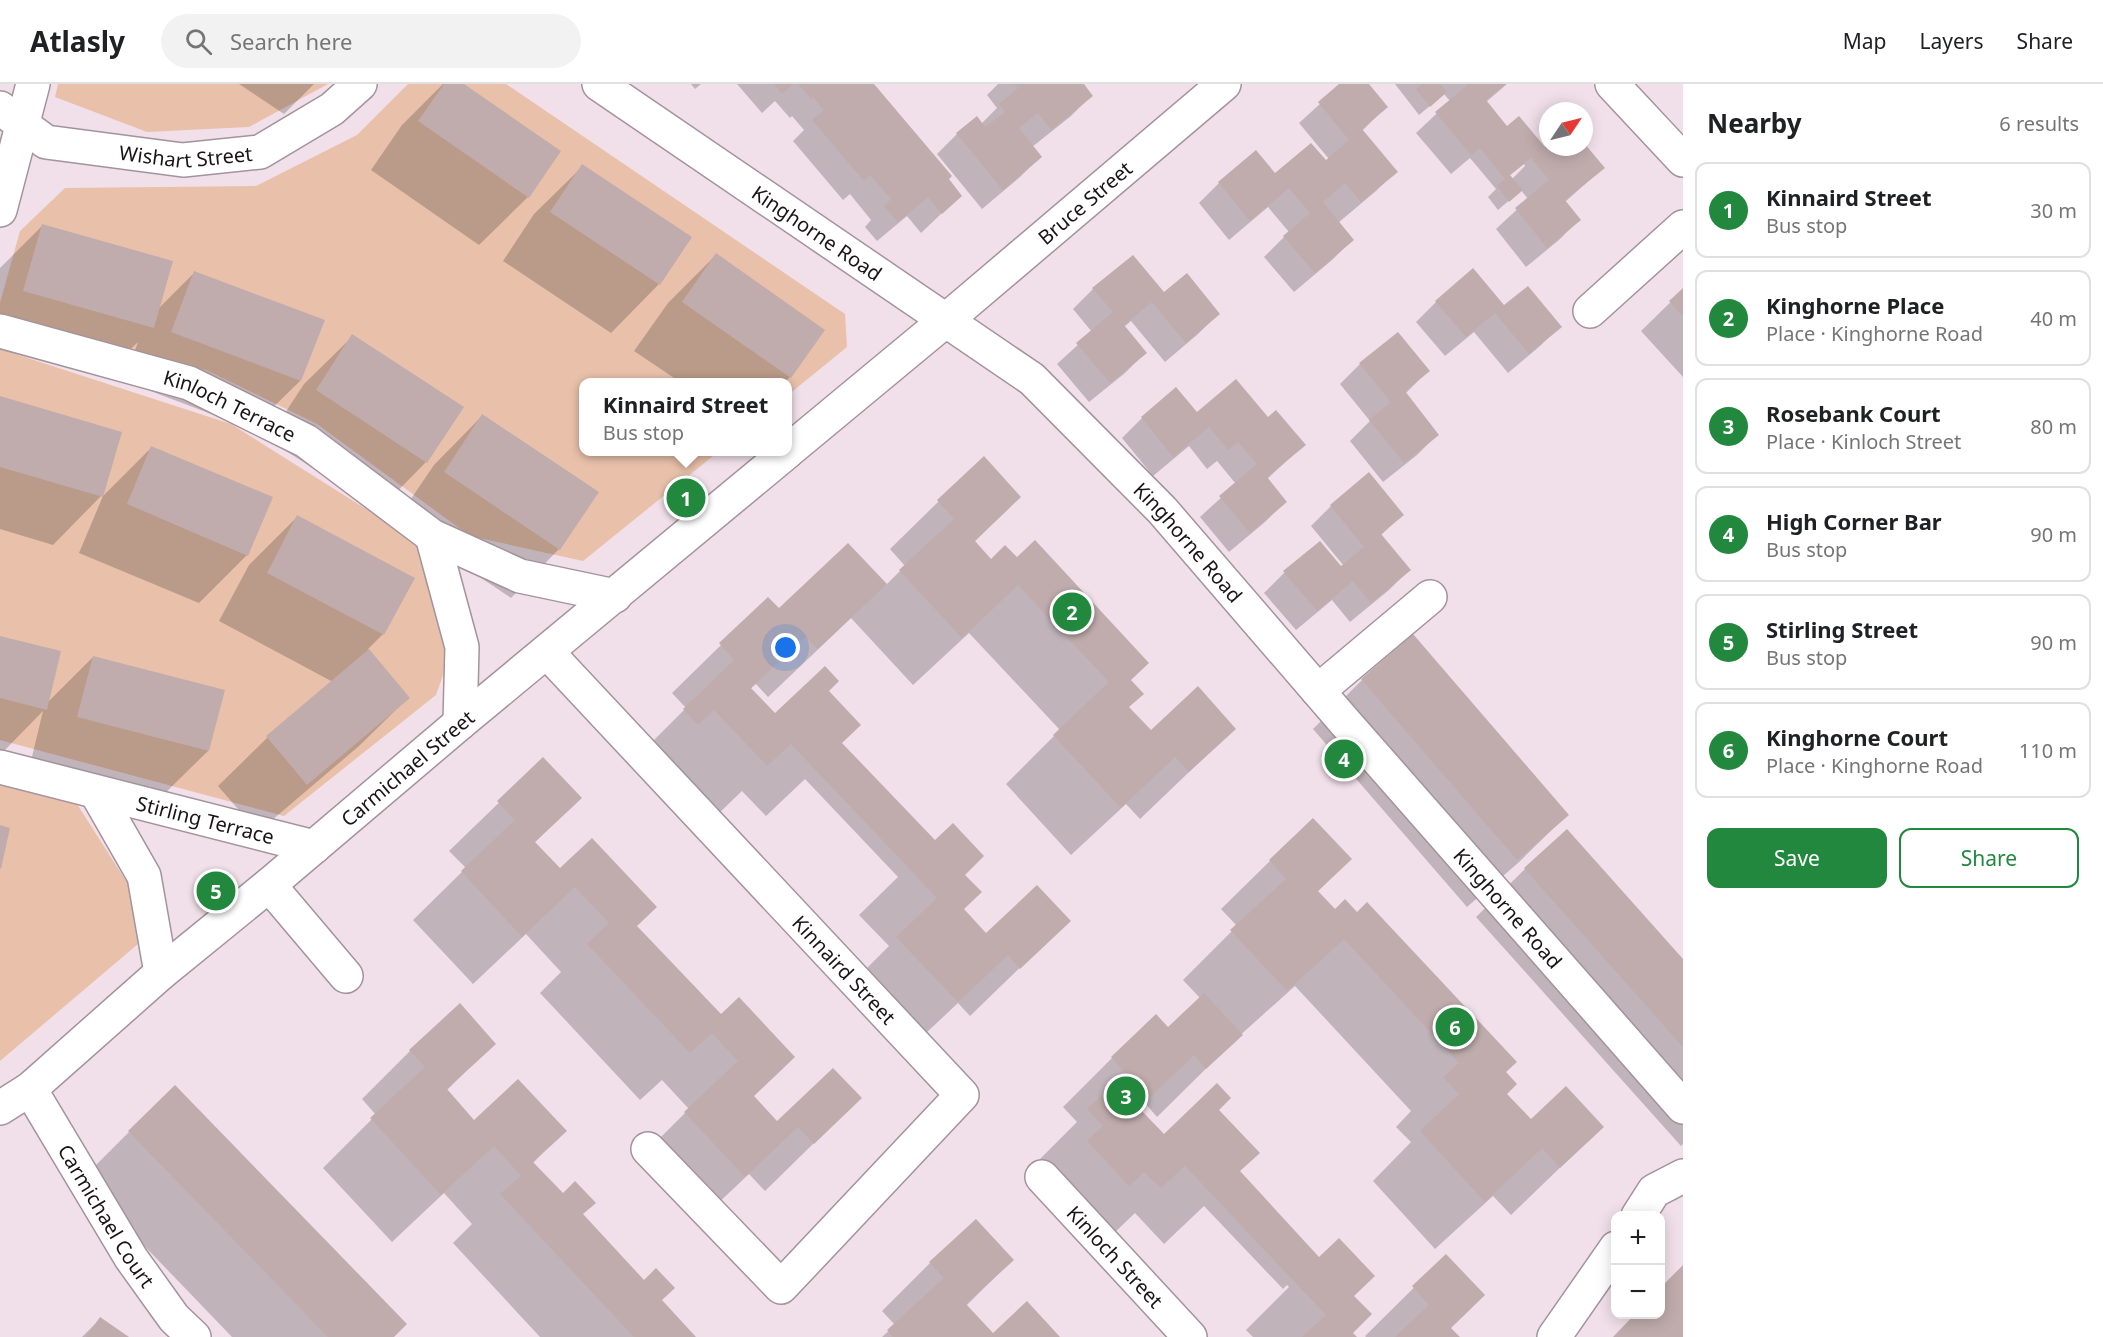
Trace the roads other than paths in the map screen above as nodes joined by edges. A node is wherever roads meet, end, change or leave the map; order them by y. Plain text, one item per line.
1 (33, 84) edge
2 (360, 84) edge
3 (599, 84) edge
4 (1224, 84) edge
5 (1612, 84) edge
6 (11, 117) edge
7 (1683, 160) edge
8 (0, 210) edge
9 (1683, 227) edge
10 (1590, 311) dead end
11 (946, 320) junction
12 (0, 331) edge
13 (792, 448) edge
14 (782, 456) edge
15 (432, 536) junction
16 (615, 596) junction
17 (1430, 597) dead end
18 (547, 652) junction
19 (1318, 691) junction
20 (460, 723) junction
21 (0, 767) edge
22 (96, 792) junction
23 (314, 847) junction
24 (269, 885) junction
25 (161, 974) junction
26 (346, 976) dead end
27 (30, 1089) junction
28 (1683, 1107) edge
29 (0, 1108) edge
30 (648, 1149) dead end
31 (1683, 1176) edge
32 (1042, 1177) dead end
33 (1641, 1211) edge
34 (1611, 1255) edge
35 (194, 1337) edge
36 (1190, 1337) edge
37 (1554, 1337) edge

1 - 6 street
2 - 6 street, Wishart Street
3 - 11 street, Kinghorne Road
4 - 11 street, Bruce Street
5 - 7 street
6 - 8 street
9 - 10 street
11 - 13 street, Carmichael Street
11 - 19 street, Kinghorne Road
12 - 15 street, Kinloch Terrace
14 - 16 street, Carmichael Street
15 - 16 street, Kinloch Terrace
15 - 20 street
16 - 18 street, Carmichael Street
17 - 19 street
18 - 20 street, Carmichael Street
18 - 30 street, Kinnaird Street
19 - 28 street, Kinghorne Road
20 - 23 street, Carmichael Street
21 - 22 street, Stirling Terrace
22 - 23 street, Stirling Terrace
22 - 25 street, Stirling Terrace
23 - 24 street, Carmichael Street
24 - 25 street, Carmichael Street
24 - 26 street
25 - 27 street, Carmichael Street
27 - 29 street, Carmichael Street
27 - 35 street, Carmichael Court
31 - 33 street
32 - 36 street, Kinloch Street
34 - 37 street

